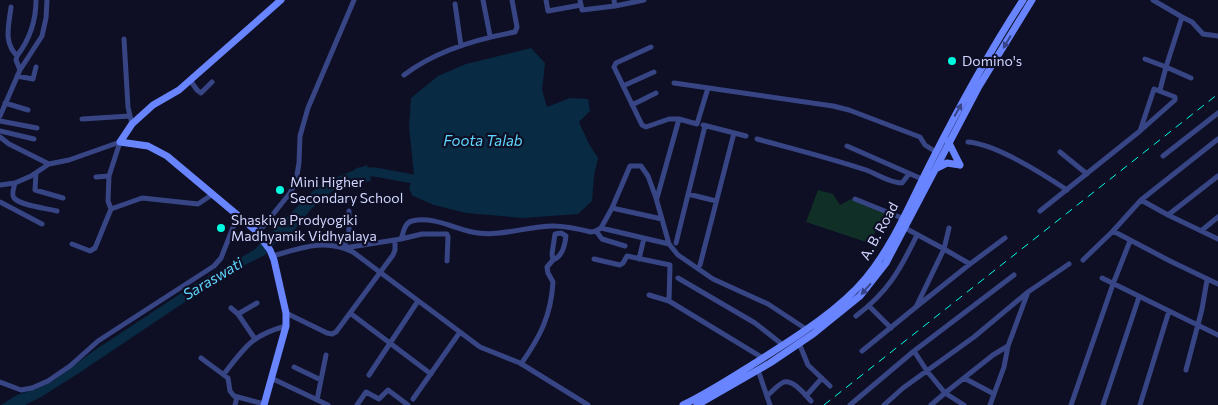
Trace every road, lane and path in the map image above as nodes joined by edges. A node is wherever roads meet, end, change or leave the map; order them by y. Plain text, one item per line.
1 (36, 0) edge
2 (47, 0) edge
3 (281, 0) edge
4 (354, 0) edge
5 (483, 0) edge
6 (512, 0) edge
7 (546, 0) edge
8 (644, 0) edge
9 (1023, 0) edge
10 (1032, 0) edge
11 (1153, 0) edge
12 (580, 3) edge
13 (614, 3) edge
14 (455, 4) dead end
15 (11, 7) dead end
16 (1182, 17) junction
17 (490, 36) junction
18 (1218, 36) edge
19 (124, 39) dead end
20 (461, 46) junction
21 (651, 47) dead end
22 (16, 58) junction
23 (1145, 60) dead end
24 (36, 68) dead end
25 (1166, 68) junction
26 (18, 71) junction
27 (654, 72) dead end
28 (404, 75) dead end
29 (1191, 78) dead end
30 (190, 80) junction
31 (212, 82) dead end
32 (674, 83) dead end
33 (623, 86) junction
34 (708, 88) junction
35 (1160, 90) junction
36 (656, 93) dead end
37 (5, 104) junction
38 (632, 104) junction
39 (28, 110) dead end
40 (1218, 113) edge
41 (0, 116) edge
42 (130, 116) junction
43 (82, 119) dead end
44 (679, 119) junction
45 (0, 121) edge
46 (132, 124) junction
47 (697, 124) junction
48 (705, 126) junction
49 (37, 128) dead end
50 (0, 131) edge
51 (1140, 131) junction
52 (734, 133) junction
53 (746, 136) dead end
54 (0, 137) edge
55 (34, 139) dead end
56 (757, 139) dead end
57 (1218, 139) edge
58 (946, 140) junction
59 (120, 142) junction
60 (968, 142) dead end
61 (847, 146) dead end
62 (1060, 152) dead end
63 (939, 154) junction
64 (1163, 156) dead end
65 (49, 164) junction
66 (933, 166) junction
67 (36, 173) junction
68 (909, 174) junction
69 (1087, 174) junction
70 (109, 176) junction
71 (1218, 176) edge
72 (96, 177) dead end
73 (922, 179) junction
74 (15, 183) junction
75 (0, 185) edge
76 (1066, 190) junction
77 (213, 194) junction
78 (688, 194) junction
79 (63, 198) dead end
80 (656, 198) junction
81 (855, 199) dead end
82 (1141, 200) junction
83 (716, 201) junction
84 (0, 202) edge
85 (612, 208) junction
86 (112, 209) junction
87 (57, 211) dead end
88 (350, 211) dead end
89 (1040, 211) dead end
90 (238, 215) junction
91 (1168, 215) junction
92 (1218, 217) edge
93 (902, 218) junction
94 (662, 219) junction
95 (42, 224) dead end
96 (905, 228) junction
97 (949, 228) dead end
98 (599, 230) junction
99 (1113, 231) junction
100 (1201, 231) junction
101 (259, 235) junction
102 (918, 235) junction
103 (644, 238) junction
104 (1005, 238) dead end
105 (401, 239) junction
106 (395, 240) junction
107 (1130, 240) junction
108 (1218, 240) edge
109 (676, 243) dead end
110 (72, 244) dead end
111 (669, 244) junction
112 (625, 246) dead end
113 (344, 248) junction
114 (944, 249) junction
115 (272, 253) junction
116 (594, 259) dead end
117 (639, 259) junction
118 (553, 260) junction
119 (1083, 260) dead end
120 (447, 261) dead end
121 (970, 264) junction
122 (1069, 264) dead end
123 (700, 265) dead end
124 (380, 273) junction
125 (1014, 275) dead end
126 (678, 278) dead end
127 (1102, 278) dead end
128 (1207, 280) junction
129 (1112, 284) junction
130 (1218, 284) edge
131 (1028, 292) junction
132 (649, 295) dead end
133 (1139, 297) junction
134 (418, 301) junction
135 (669, 301) junction
136 (257, 302) dead end
137 (869, 306) junction
138 (916, 307) junction
139 (231, 308) dead end
140 (1169, 311) junction
141 (286, 312) junction
142 (350, 313) junction
143 (238, 314) junction
144 (856, 316) dead end
145 (1198, 325) junction
146 (286, 326) junction
147 (890, 328) junction
148 (806, 329) junction
149 (460, 332) junction
150 (1218, 334) edge
151 (255, 339) junction
152 (390, 343) junction
153 (799, 343) junction
154 (783, 345) junction
155 (1008, 346) junction
156 (862, 351) dead end
157 (914, 351) junction
158 (326, 355) dead end
159 (201, 358) dead end
160 (763, 358) junction
161 (522, 364) junction
162 (294, 367) dead end
163 (758, 370) junction
164 (1186, 370) dead end
165 (927, 371) junction
166 (224, 374) junction
167 (431, 374) junction
168 (369, 375) dead end
169 (271, 378) junction
170 (822, 378) junction
171 (964, 378) junction
172 (321, 380) junction
173 (1, 384) edge
174 (830, 386) dead end
175 (945, 393) junction
176 (994, 394) junction
177 (767, 396) junction
178 (806, 396) junction
179 (237, 398) junction
180 (413, 399) dead end
181 (317, 400) junction
182 (811, 401) dead end
183 (264, 404) edge
184 (585, 404) edge
185 (235, 405) edge
186 (328, 405) edge
187 (357, 405) edge
188 (408, 405) edge
189 (683, 405) edge
190 (698, 405) edge
191 (770, 405) edge
192 (850, 405) edge
193 (884, 405) edge
194 (930, 405) edge
195 (964, 405) edge
196 (990, 405) edge
197 (1071, 405) edge
198 (1103, 405) edge
199 (1140, 405) edge

1 - 22 street
2 - 26 street
3 - 30 main road
4 - 101 street
5 - 17 street
6 - 17 street
7 - 12 street
8 - 13 street
58 -> 9 main road, A. B. Road
10 -> 58 main road, A. B. Road
11 - 16 street
12 - 13 street
14 - 20 street
15 - 22 street
16 - 18 street
16 - 25 street
17 - 20 street
19 - 42 street
20 - 28 street
21 - 33 street
22 - 26 street
23 - 25 street
24 - 26 street
25 - 29 street
25 - 35 street
26 - 37 street
27 - 33 street
30 - 31 street
30 - 46 main road
32 - 34 street
33 - 38 street
34 - 47 street
34 - 63 street
35 - 51 street
35 - 51 street
36 - 38 street
37 - 39 street
37 - 41 street
38 - 44 street
40 - 64 street
42 - 43 street
42 - 46 street
44 - 47 street
44 - 80 street
45 - 49 street
46 - 59 main road
47 - 48 street
48 - 52 street
48 - 78 street
50 - 55 street
51 - 69 street
52 - 53 street
52 - 83 street
54 - 65 street
56 - 68 street
57 - 82 street
58 - 63 main road, A. B. Road
58 - 66 main road
59 - 65 street
59 - 70 street
59 - 77 main road
60 - 76 street
61 - 68 street
62 - 69 street
63 - 66 main road, A. B. Road
65 - 67 street
66 - 73 main road, A. B. Road
66 - 96 main road, A. B. Road
67 - 74 street
67 - 79 street
68 - 73 street
69 - 76 street
70 - 72 street
70 - 86 street
71 - 91 street
73 - 93 main road, A. B. Road
74 - 75 street
74 - 87 street
76 - 89 street
77 - 86 street
77 - 90 main road
78 - 83 street
78 - 109 street
80 - 85 street
80 - 94 street
81 - 93 street
82 - 91 street
82 - 99 street
83 - 123 street
84 - 95 street
85 - 94 street
85 - 98 street
86 - 110 street
88 - 113 street
90 - 101 main road
90 - 173 street
91 - 100 street
92 - 100 street
93 - 148 main road, A. B. Road
94 - 111 street
96 - 102 street
96 -> 153 main road, A. B. Road
97 - 114 street
98 - 103 street
98 - 105 street
98 - 112 street
99 - 107 street
99 - 119 street
100 - 108 street
101 - 115 main road
102 - 114 street
102 - 137 street
103 - 111 street
103 - 117 street
104 - 121 street
105 - 106 street
105 - 120 street
106 - 113 street
106 - 124 street
107 - 128 street
107 - 129 street
111 - 148 street
113 - 115 street
113 - 124 street
114 - 121 street
114 - 138 street
115 - 141 main road
116 - 117 street
117 - 135 street
118 - 118 street
118 - 161 street
121 - 138 street
122 - 131 street
124 - 134 street
124 - 142 street
125 - 157 street
126 - 154 street
127 - 129 street
128 - 130 street
128 - 145 street
129 - 133 street
129 - 197 street
131 - 155 street
131 - 165 street
132 - 135 street
133 - 140 street
133 - 198 street
134 - 149 street
134 - 152 street
135 - 160 street
136 - 143 street
137 - 144 street
137 - 147 street
138 - 147 street
139 - 143 street
140 - 145 street
140 - 199 street
141 - 142 street
141 - 146 main road
142 - 152 street
143 - 151 street
145 - 150 street
145 - 164 street
146 - 151 street
146 - 169 main road
147 - 156 street
148 - 154 main road, A. B. Road
149 - 161 street
149 - 167 street
151 - 166 street
152 - 167 street
152 - 168 street
153 - 163 main road, A. B. Road
153 - 170 street
154 - 160 main road, A. B. Road
155 - 171 street
155 - 176 street
157 - 165 street
157 - 192 street
158 - 172 street
159 - 166 street
160 - 189 main road, A. B. Road
161 - 184 street
162 - 172 street
163 - 177 street
163 - 190 main road, A. B. Road
165 - 175 street
165 - 193 street
166 - 179 street
167 - 180 street
169 - 181 street
169 - 183 main road
170 - 174 street
170 - 178 street
171 - 175 street
171 - 176 street
172 - 181 street
175 - 194 street
175 - 195 street
176 - 196 street
177 - 178 street
177 - 191 street
178 - 182 street
179 - 183 street
179 - 185 street
181 - 186 street
187 - 188 street

